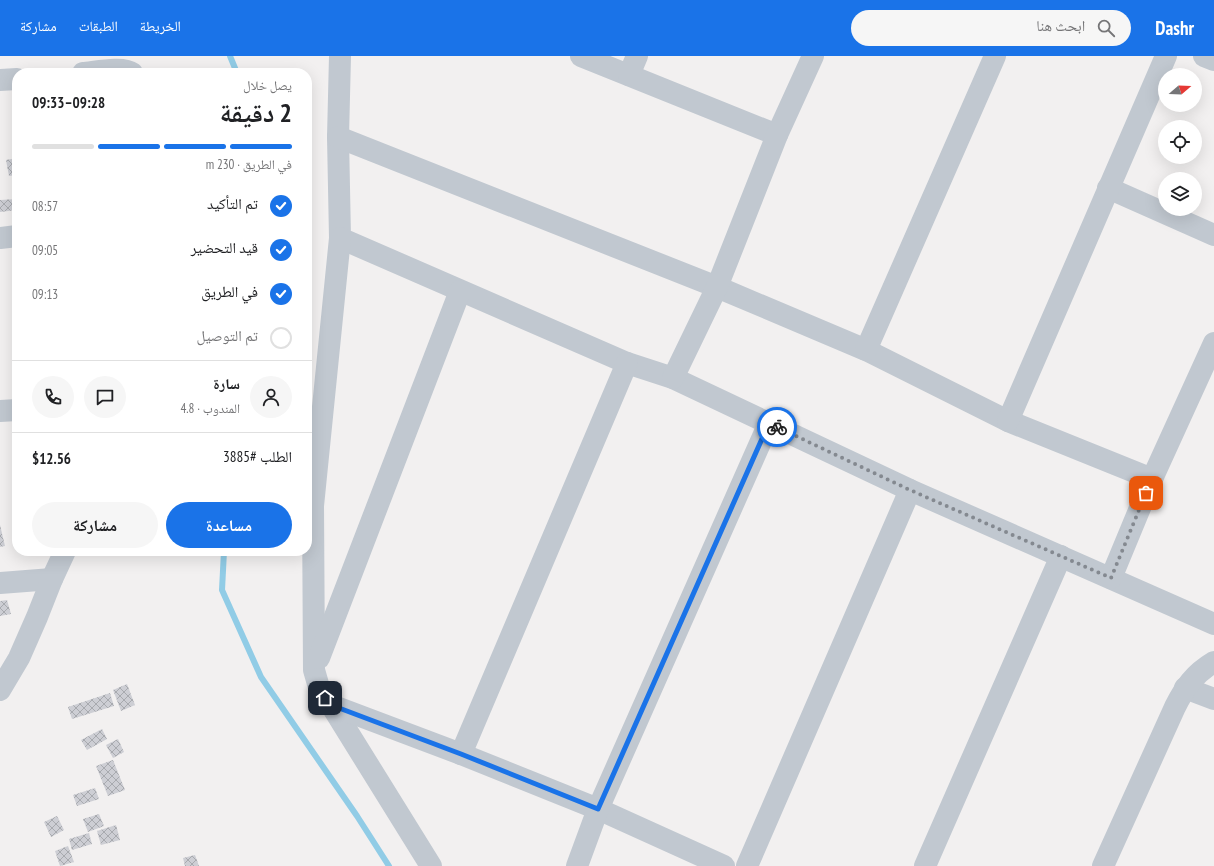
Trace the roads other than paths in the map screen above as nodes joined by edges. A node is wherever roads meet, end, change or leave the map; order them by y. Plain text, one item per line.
1 (340, 56) edge
2 (581, 56) edge
3 (813, 56) edge
4 (995, 56) edge
5 (1166, 56) edge
6 (1204, 56) edge
7 (1214, 60) edge
8 (122, 66) edge
9 (633, 66) edge
10 (111, 68) edge
11 (12, 79) edge
12 (0, 80) edge
13 (777, 135) junction
14 (338, 138) junction
15 (1108, 188) junction
16 (1214, 236) edge
17 (12, 237) edge
18 (0, 238) edge
19 (340, 238) junction
20 (717, 286) junction
21 (460, 291) junction
22 (1214, 343) edge
23 (866, 350) junction
24 (627, 363) junction
25 (673, 378) junction
26 (12, 411) edge
27 (0, 412) edge
28 (1008, 421) junction
29 (769, 423) junction
30 (1152, 479) junction
31 (910, 490) junction
32 (64, 556) edge
33 (1060, 556) junction
34 (1111, 578) junction
35 (52, 579) junction
36 (0, 583) edge
37 (1214, 624) edge
38 (1214, 662) edge
39 (314, 670) junction
40 (1185, 688) junction
41 (0, 690) edge
42 (1214, 699) edge
43 (331, 705) junction
44 (461, 754) junction
45 (598, 809) junction
46 (431, 866) edge
47 (577, 866) edge
48 (724, 866) edge
49 (747, 866) edge
50 (924, 866) edge
51 (1103, 866) edge

1 - 14 street
2 - 9 street
3 - 13 street
4 - 23 street
5 - 15 street
6 - 7 street
8 - 10 street
9 - 13 street
11 - 12 street
13 - 20 street
14 - 19 street
14 - 20 street
15 - 16 street
15 - 28 street
17 - 18 street
19 - 21 street
19 - 39 street
20 - 23 street
20 - 25 street
21 - 24 street
21 - 39 street
22 - 30 street
23 - 28 street
24 - 25 street
24 - 44 street
25 - 29 street
26 - 27 street
28 - 30 street
29 - 31 street
29 - 45 street
30 - 34 street
31 - 33 street
31 - 49 street
32 - 35 street
33 - 34 street
33 - 50 street
34 - 37 street
35 - 36 street
35 - 41 street
38 - 40 street
39 - 43 street
40 - 42 street
40 - 51 street
43 - 44 street
43 - 46 street
44 - 45 street
45 - 47 street
45 - 48 street

